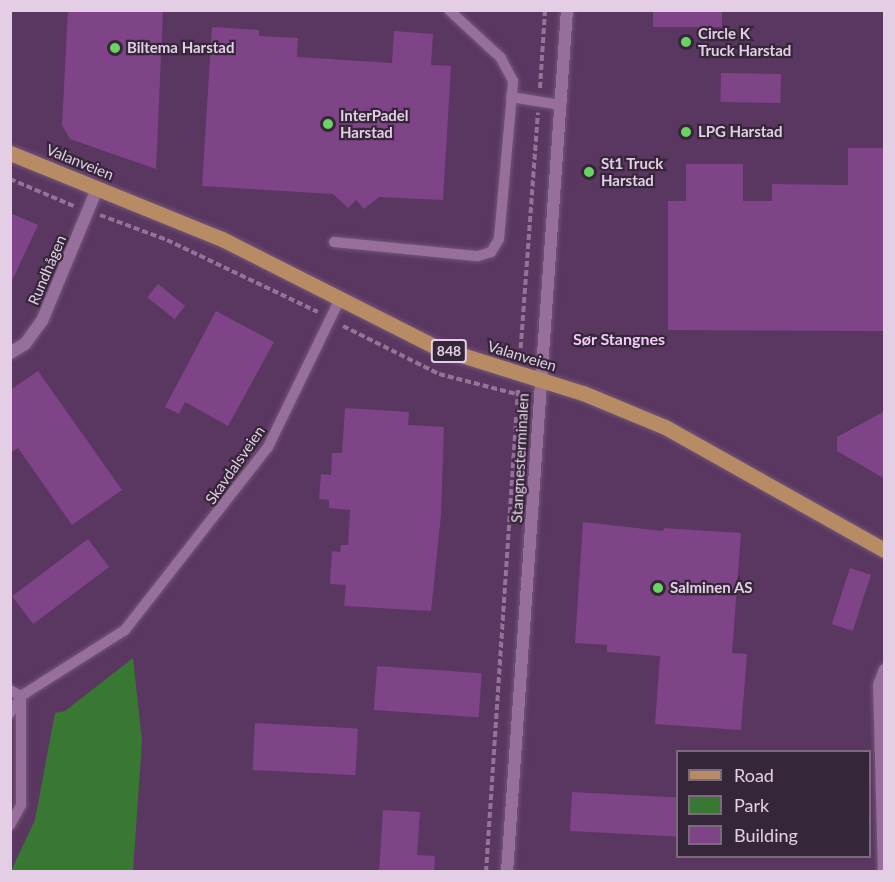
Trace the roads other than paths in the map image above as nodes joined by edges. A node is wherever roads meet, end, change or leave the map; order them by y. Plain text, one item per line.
1 (449, 10) edge
2 (567, 10) edge
3 (511, 97) junction
4 (561, 105) junction
5 (10, 153) edge
6 (97, 189) junction
7 (334, 242) dead end
8 (340, 299) junction
9 (10, 353) edge
10 (540, 380) junction
11 (885, 550) edge
12 (885, 669) edge
13 (10, 690) edge
14 (21, 696) junction
15 (10, 713) edge
16 (10, 825) edge
17 (507, 872) edge
18 (883, 872) edge

1 - 3 lane
2 - 4 street, Stangnesterminalen
3 - 4 lane
3 - 7 lane
4 - 10 street, Stangnesterminalen
5 - 6 main road, Valanveien / 848
6 - 8 main road, Valanveien / 848
6 - 9 street, Rundhågen
8 - 10 main road, Valanveien / 848
8 - 14 lane, Skavdalsveien
10 - 11 main road, Valanveien / 848
10 - 17 street, Stangnesterminalen
12 - 18 lane
13 - 14 lane
14 - 15 lane
14 - 16 lane

